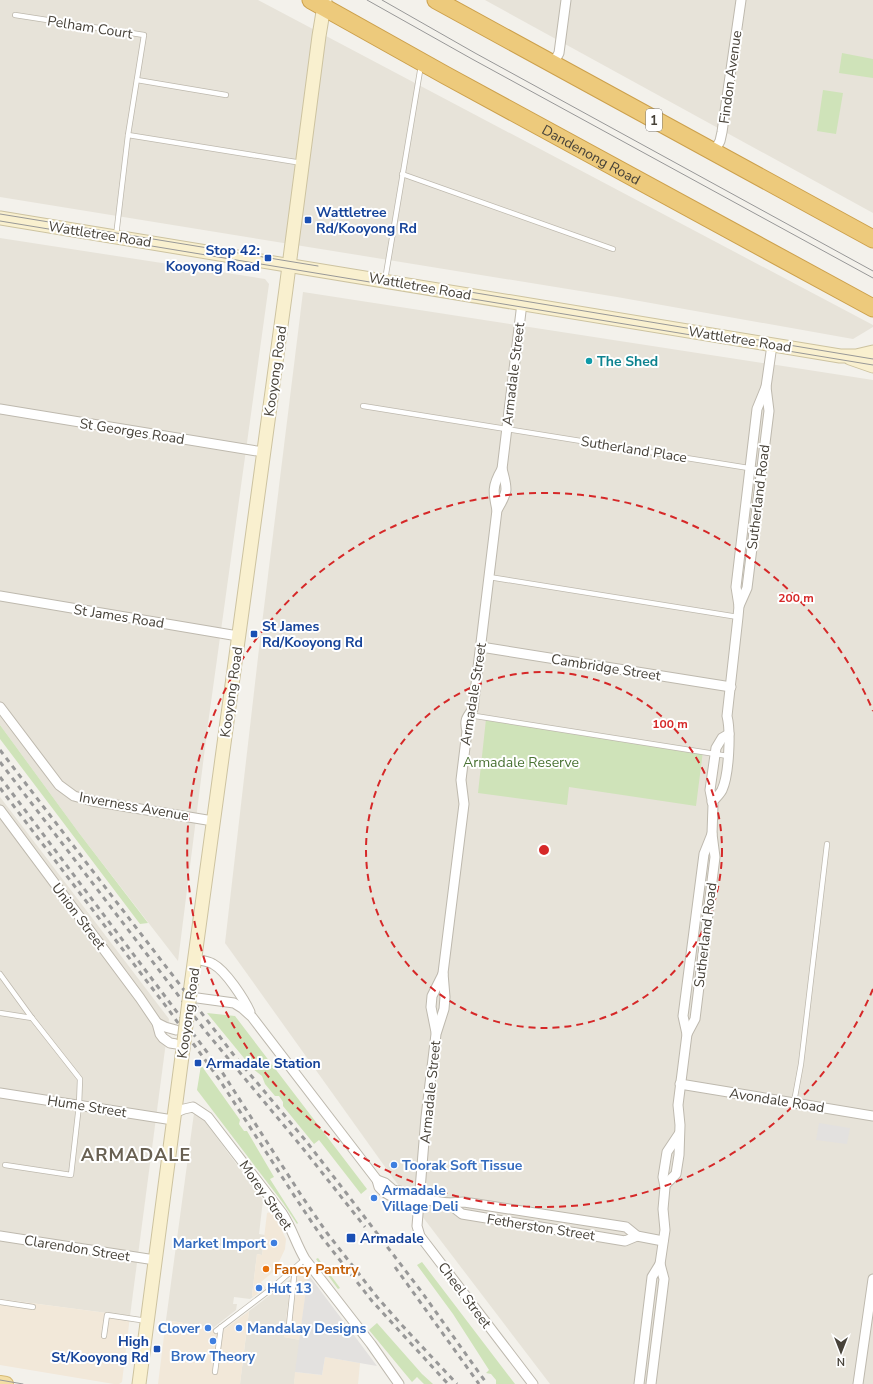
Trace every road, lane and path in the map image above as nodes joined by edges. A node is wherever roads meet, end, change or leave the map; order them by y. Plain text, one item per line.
1 (436, 0) edge
2 (566, 0) edge
3 (741, 0) edge
4 (320, 2) edge
5 (15, 15) dead end
6 (421, 62) junction
7 (553, 64) junction
8 (137, 80) junction
9 (226, 95) dead end
10 (128, 135) junction
11 (714, 152) junction
12 (302, 163) junction
13 (402, 174) junction
14 (0, 218) edge
15 (116, 236) junction
16 (873, 239) edge
17 (613, 248) dead end
18 (289, 265) junction
19 (385, 280) junction
20 (522, 303) junction
21 (873, 308) edge
22 (772, 345) junction
23 (873, 352) edge
24 (840, 356) junction
25 (873, 366) edge
26 (766, 387) junction
27 (363, 406) dead end
28 (0, 409) edge
29 (507, 429) junction
30 (263, 452) junction
31 (750, 469) junction
32 (762, 470) junction
33 (489, 577) junction
34 (0, 596) edge
35 (739, 606) junction
36 (738, 617) junction
37 (238, 636) junction
38 (481, 647) junction
39 (731, 687) junction
40 (0, 707) edge
41 (469, 715) junction
42 (729, 734) junction
43 (714, 754) junction
44 (728, 756) junction
45 (712, 802) junction
46 (0, 810) edge
47 (213, 820) junction
48 (827, 844) dead end
49 (195, 959) junction
50 (443, 973) junction
51 (0, 974) edge
52 (191, 996) junction
53 (0, 1014) edge
54 (252, 1017) junction
55 (32, 1018) junction
56 (157, 1023) junction
57 (176, 1030) dead end
58 (436, 1034) junction
59 (184, 1043) junction
60 (680, 1084) junction
61 (0, 1093) edge
62 (794, 1102) junction
63 (79, 1105) junction
64 (873, 1116) edge
65 (174, 1117) junction
66 (679, 1134) junction
67 (5, 1165) dead end
68 (665, 1185) junction
69 (419, 1199) junction
70 (448, 1204) junction
71 (511, 1209) junction
72 (561, 1217) junction
73 (574, 1219) junction
74 (509, 1222) junction
75 (559, 1230) junction
76 (572, 1232) junction
77 (0, 1236) edge
78 (637, 1236) junction
79 (663, 1240) junction
80 (305, 1259) junction
81 (155, 1260) junction
82 (660, 1264) junction
83 (295, 1268) junction
84 (873, 1279) edge
85 (0, 1302) edge
86 (33, 1307) dead end
87 (147, 1321) junction
88 (289, 1325) dead end
89 (221, 1327) junction
90 (216, 1331) dead end
91 (104, 1336) dead end
92 (215, 1372) dead end
93 (0, 1383) edge
94 (6, 1384) edge
95 (138, 1384) edge
96 (399, 1384) edge
97 (533, 1384) edge
98 (639, 1384) edge
99 (651, 1384) edge
100 (858, 1384) edge

1 - 7 highway, 1
2 - 7 street
3 - 11 street, Findon Avenue
4 - 6 highway, Dandenong Road
4 - 12 street, Kooyong Road
5 - 8 lane, Pelham Court
6 - 13 lane
6 - 21 highway, Dandenong Road
7 - 11 highway, 1
8 - 9 lane
8 - 10 lane
10 - 12 lane
10 - 15 lane
11 - 16 highway, 1
12 - 18 street, Kooyong Road
13 - 17 lane
13 - 19 lane
14 - 15 street, Wattletree Road
15 - 18 street, Wattletree Road
18 - 19 street, Wattletree Road
18 - 30 street, Kooyong Road
19 - 20 street, Wattletree Road
20 - 22 street, Wattletree Road
20 - 29 street, Armadale Street
22 - 24 street, Wattletree Road
22 - 26 street, Sutherland Road
23 - 24 street, Wattletree Road
24 - 25 street, Wattletree Road
26 - 31 street, Sutherland Road
26 - 32 street, Sutherland Road
27 - 29 lane, Sutherland Place
28 - 30 street, St Georges Road
29 - 31 lane, Sutherland Place
29 - 33 street, Armadale Street
30 - 37 street, Kooyong Road
31 - 32 lane, Sutherland Place
31 - 35 street, Sutherland Road
32 - 35 street, Sutherland Road
33 - 36 lane
33 - 38 street, Armadale Street
34 - 37 street, St James Road
35 - 36 street, Sutherland Road
36 - 39 street, Sutherland Road
37 - 47 street, Kooyong Road
38 - 39 street, Cambridge Street
38 - 41 street, Armadale Street
39 - 42 street, Sutherland Road
40 - 47 street, Inverness Avenue
41 - 43 lane
41 - 50 street, Armadale Street
42 - 43 street, Sutherland Road
42 - 44 street, Sutherland Road
43 - 44 lane
43 - 45 street, Sutherland Road
44 - 45 street, Sutherland Road
45 - 60 street, Sutherland Road
46 - 56 street, Union Street
47 - 49 street, Kooyong Road
48 - 62 lane
49 - 52 street, Kooyong Road
49 - 54 street
50 - 58 street, Armadale Street
50 - 58 street, Armadale Street
51 - 55 lane
52 - 54 street
52 - 59 street, Kooyong Road, bridge
53 - 55 lane
54 - 69 street
55 - 63 lane
56 - 57 street
56 - 59 street, Union Street
58 - 69 street, Armadale Street
59 - 65 street, Kooyong Road
60 - 62 street, Avondale Road
60 - 66 street, Sutherland Road
61 - 63 street, Hume Street
62 - 64 street, Avondale Road
63 - 65 street, Hume Street
63 - 67 lane
65 - 80 street, Morey Street
65 - 81 street, Kooyong Road
66 - 68 street
66 - 68 street, Sutherland Road
68 - 79 street
69 - 70 street, Fetherston Street
69 - 97 street, Cheel Street
70 - 71 street, Fetherston Street
70 - 74 street, Fetherston Street
71 - 72 street, Fetherston Street
71 - 74 street
72 - 73 street, Fetherston Street
72 - 75 street
73 - 76 street
73 - 78 street, Fetherston Street
74 - 75 street, Fetherston Street
75 - 76 street, Fetherston Street
76 - 78 street, Fetherston Street
77 - 81 street, Clarendon Street
78 - 79 street, Fetherston Street
79 - 82 street
80 - 83 lane
80 - 96 street, Morey Street
81 - 87 street, Kooyong Road
82 - 98 street
82 - 99 street
83 - 88 lane
83 - 89 lane
84 - 100 street
85 - 86 lane
87 - 91 lane
87 - 95 street, Kooyong Road
89 - 90 lane
89 - 92 lane
93 - 94 main road

